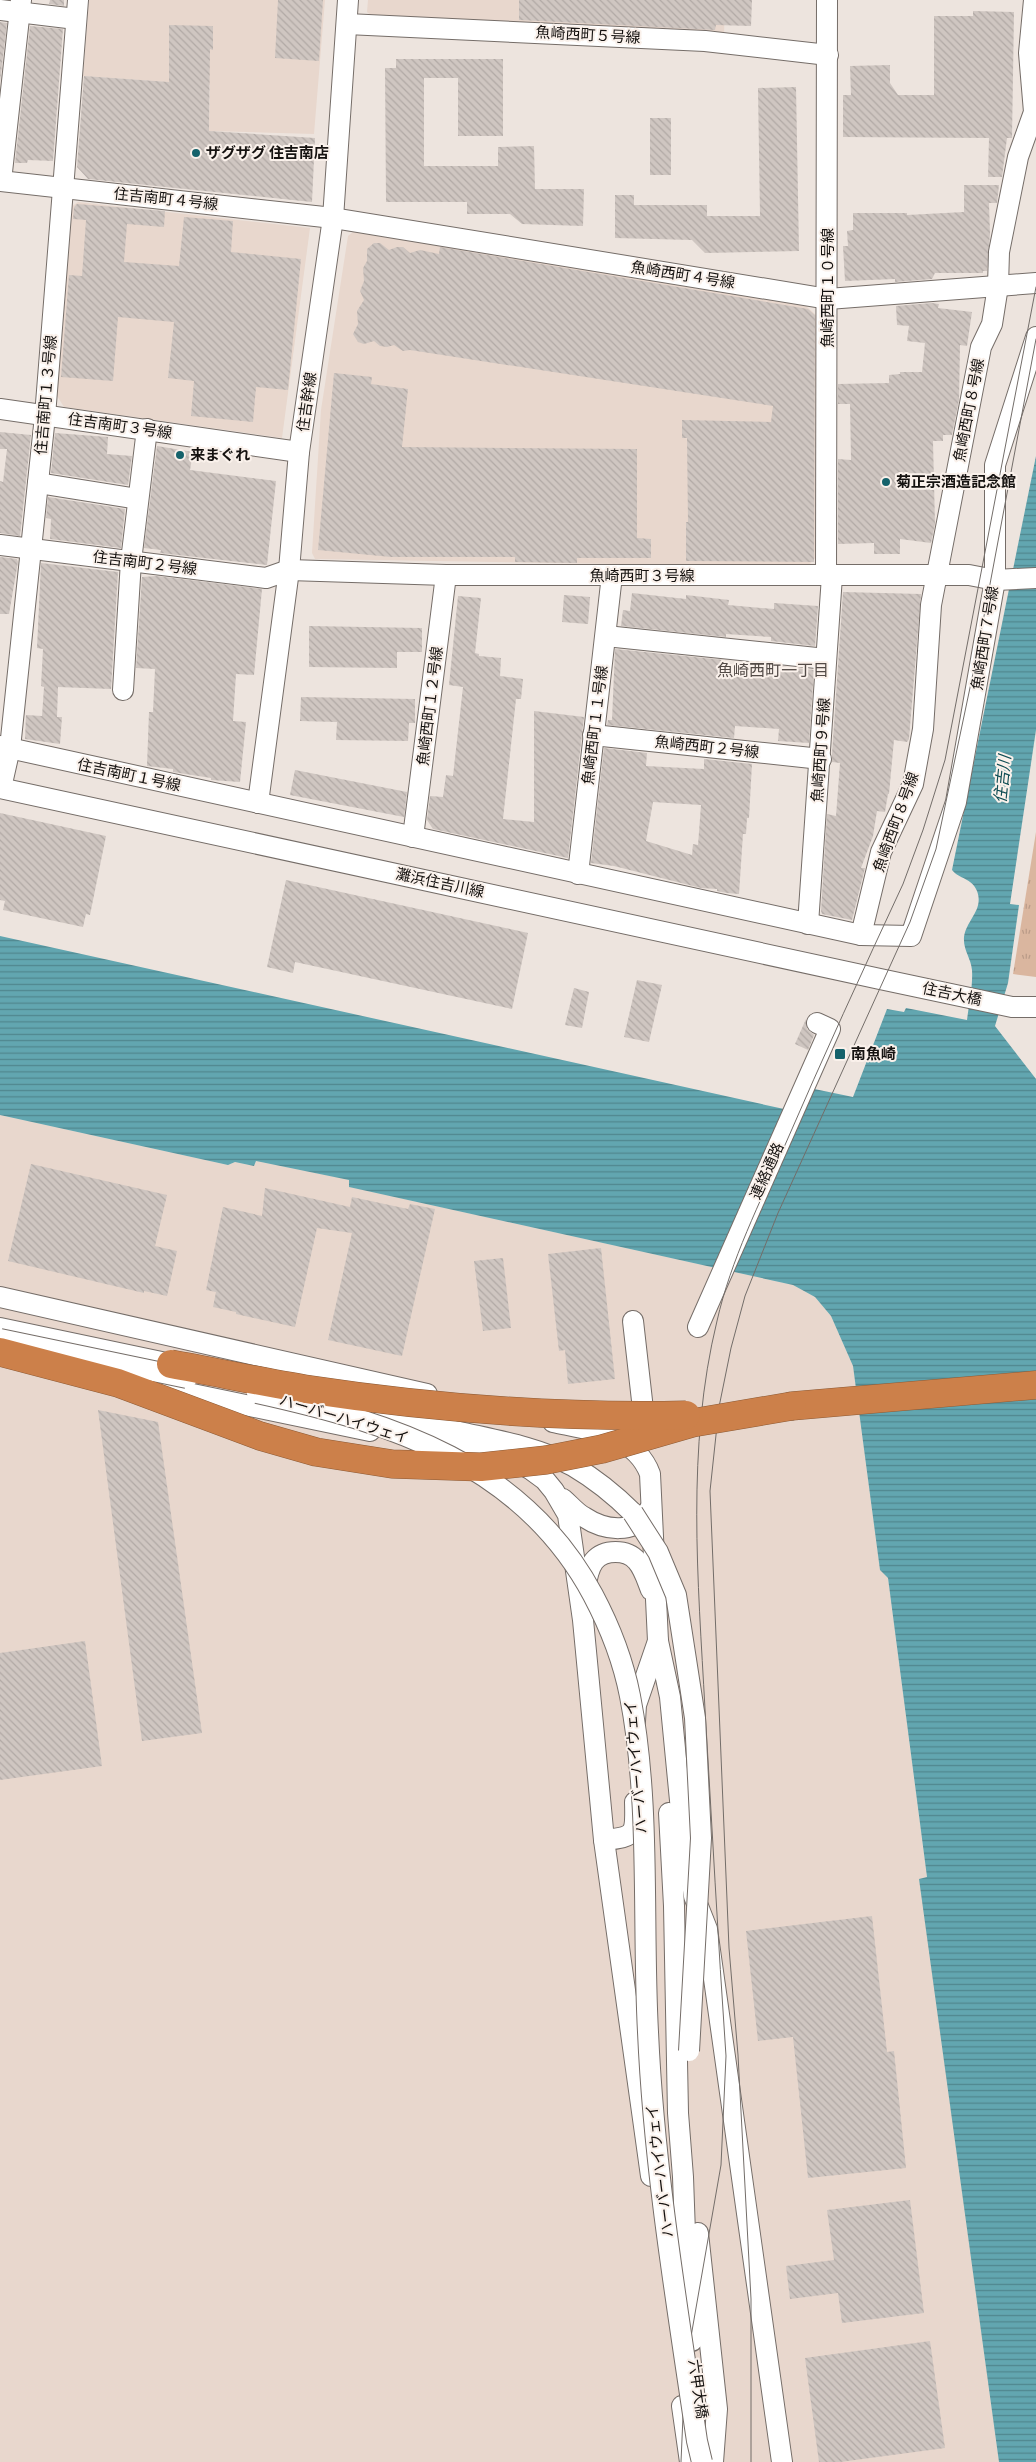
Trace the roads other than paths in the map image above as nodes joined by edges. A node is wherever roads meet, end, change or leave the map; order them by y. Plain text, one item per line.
1 (348, 0) edge
2 (827, 0) edge
3 (1034, 0) edge
4 (21, 6) edge
5 (0, 10) edge
6 (77, 10) edge
7 (347, 24) junction
8 (828, 55) junction
9 (0, 181) edge
10 (64, 188) junction
11 (333, 218) junction
12 (1036, 283) edge
13 (998, 286) junction
14 (828, 299) junction
15 (1036, 338) edge
16 (0, 409) edge
17 (45, 416) junction
18 (147, 429) junction
19 (299, 452) junction
20 (38, 483) junction
21 (138, 499) junction
22 (0, 545) edge
23 (32, 549) junction
24 (131, 561) junction
25 (289, 570) junction
26 (446, 576) junction
27 (612, 576) junction
28 (829, 576) junction
29 (936, 576) junction
30 (1036, 578) edge
31 (995, 580) junction
32 (606, 636) junction
33 (826, 659) junction
34 (123, 690) dead end
35 (593, 735) junction
36 (5, 747) edge
37 (821, 759) junction
38 (1, 788) edge
39 (258, 803) junction
40 (413, 837) junction
41 (578, 874) junction
42 (808, 924) junction
43 (861, 935) junction
44 (911, 936) joint
45 (880, 979) joint
46 (1030, 1007) edge
47 (817, 1023) dead end
48 (0, 1297) edge
49 (633, 1321) dead end
50 (698, 1326) dead end
51 (0, 1328) edge
52 (0, 1339) edge
53 (0, 1347) edge
54 (0, 1353) edge
55 (159, 1363) junction
56 (1036, 1385) edge
57 (650, 1474) junction
58 (554, 1491) junction
59 (652, 1505) junction
60 (656, 1606) junction
61 (583, 1620) junction
62 (658, 1641) junction
63 (604, 1840) junction
64 (688, 2317) junction
65 (690, 2462) edge
66 (702, 2462) edge
67 (708, 2462) edge
68 (713, 2462) edge
69 (782, 2462) edge

1 - 7 street, 住吉幹線
2 - 8 street, 魚崎西町１０号線
3 - 13 street, 魚崎西町８号線
4 - 5 street
4 - 6 street
4 - 9 street
6 - 10 street, 住吉南町１３号線
7 - 8 street, 魚崎西町５号線
7 - 11 street, 住吉幹線
8 - 14 street, 魚崎西町１０号線
9 - 10 street, 住吉南町４号線
10 - 11 street, 住吉南町４号線
10 - 17 street, 住吉南町１３号線
11 - 14 street, 魚崎西町４号線
11 - 19 street, 住吉幹線
12 - 13 street, 魚崎西町４号線
13 - 14 street, 魚崎西町４号線
13 - 29 street, 魚崎西町８号線
14 - 28 street, 魚崎西町１０号線
15 - 31 street, 魚崎西町７号線
16 - 17 street, 住吉南町３号線
17 - 18 street, 住吉南町３号線
17 - 20 street, 住吉南町１３号線
18 - 19 street, 住吉南町３号線
18 - 21 street
19 - 25 street, 住吉幹線
20 - 21 street
20 - 23 street, 住吉南町１３号線
21 - 24 street
22 - 23 street, 住吉南町２号線
23 - 24 street, 住吉南町２号線
23 - 36 street, 住吉南町１３号線
24 - 25 street, 住吉南町２号線
24 - 34 street
25 - 26 street, 魚崎西町３号線
25 - 39 street, 住吉幹線
26 - 27 street, 魚崎西町３号線
26 - 40 street, 魚崎西町１２号線
27 - 28 street, 魚崎西町３号線
27 - 32 street, 魚崎西町１１号線
28 - 29 street, 魚崎西町３号線
28 - 33 street, 魚崎西町９号線
29 - 31 street, 魚崎西町３号線
29 - 43 street, 魚崎西町８号線
30 - 31 street, 魚崎西町３号線
31 - 44 street, 魚崎西町７号線
32 - 33 street
32 - 35 street, 魚崎西町１１号線
33 - 37 street, 魚崎西町９号線
35 - 37 street, 魚崎西町２号線
35 - 41 street, 魚崎西町１１号線
36 - 38 street, 住吉南町１３号線
36 - 39 street, 住吉南町１号線
37 - 42 street, 魚崎西町９号線
38 - 45 street, 灘浜住吉川線
39 - 40 street, 住吉南町１号線
40 - 41 street, 住吉南町１号線
41 - 42 street, 住吉南町１号線
42 - 43 street, 住吉南町１号線
43 - 44 street, 住吉南町１号線
45 - 46 street, 住𠮷大橋
47 - 50 street, 連絡通路
48 - 57 street
49 - 57 street
51 - 55 street, ハーバーハイウェイ
52 - 66 street, ハーバーハイウェイ, bridge
53 - 55 street
54 - 56 highway, bridge
54 - 58 street
55 - 56 highway, bridge
55 - 64 street, ハーバーハイウェイ, bridge
55 - 68 street, bridge
57 - 59 street
58 - 59 street
58 - 61 street
59 - 60 street
60 - 61 street
60 - 62 street
61 - 63 street
62 - 63 street
62 - 64 street
62 - 69 street
63 - 65 street
64 - 67 street, 六甲大橋

